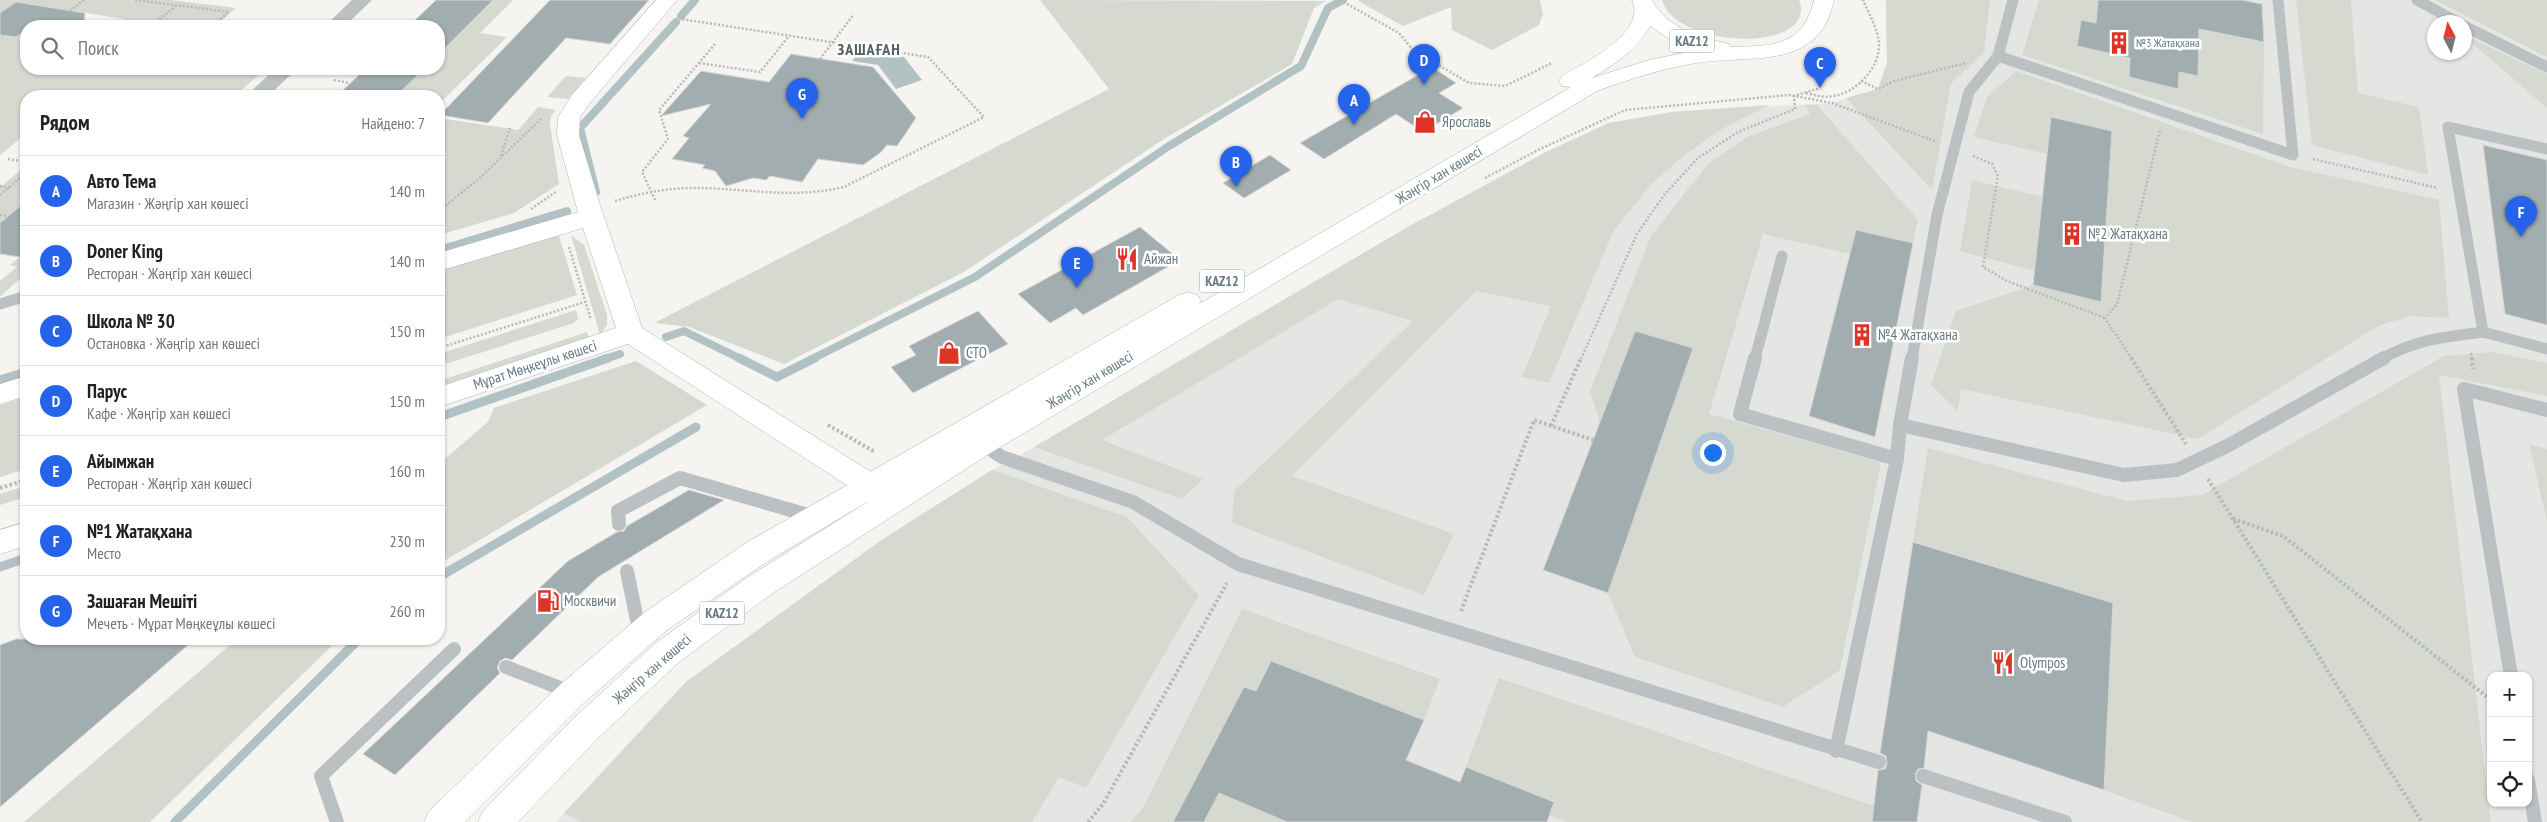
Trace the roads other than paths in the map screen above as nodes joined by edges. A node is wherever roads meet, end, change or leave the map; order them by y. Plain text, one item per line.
1 (363, 0) edge
2 (667, 0) edge
3 (2013, 0) edge
4 (2278, 0) edge
5 (2417, 0) edge
6 (1643, 2) edge
7 (1821, 5) edge
8 (2444, 15) edge
9 (341, 20) edge
10 (2472, 30) edge
11 (1750, 52) junction
12 (1998, 56) junction
13 (2547, 66) edge
14 (280, 75) edge
15 (263, 90) edge
16 (2547, 149) edge
17 (590, 212) junction
18 (1782, 256) dead end
19 (445, 260) edge
20 (20, 298) edge
21 (0, 304) edge
22 (2483, 332) junction
23 (631, 333) junction
24 (2547, 349) edge
25 (20, 388) edge
26 (0, 394) edge
27 (445, 395) edge
28 (2547, 410) edge
29 (1900, 425) junction
30 (972, 437) junction
31 (1897, 459) junction
32 (878, 494) junction
33 (815, 517) junction
34 (619, 524) dead end
35 (20, 536) edge
36 (0, 542) edge
37 (627, 572) dead end
38 (640, 635) junction
39 (454, 649) dead end
40 (506, 667) dead end
41 (2510, 672) edge
42 (573, 693) junction
43 (1836, 750) junction
44 (1879, 762) dead end
45 (1923, 776) dead end
46 (2532, 804) edge
47 (337, 822) edge
48 (440, 822) edge
49 (495, 822) edge
50 (2064, 822) edge
51 (2535, 822) edge

1 - 9 street
2 - 17 main road
3 - 12 lane
4 - 12 lane
5 - 8 lane
6 - 11 main road, Жәңгір хан көшесі / KAZ12
6 - 30 main road, Жәңгір хан көшесі / KAZ12
7 - 11 main road, Жәңгір хан көшесі / KAZ12
10 - 13 lane
11 - 30 main road, Жәңгір хан көшесі / KAZ12
12 - 29 lane
14 - 15 street
16 - 22 lane
17 - 19 main road
17 - 23 main road
18 - 31 lane
20 - 21 lane
22 - 24 lane
22 - 29 lane
23 - 27 main road, Мұрат Мөңкеұлы көшесі
23 - 32 main road
25 - 26 main road
28 - 41 lane
29 - 31 lane
30 - 32 main road, Жәңгір хан көшесі / KAZ12
30 - 43 lane
31 - 43 lane
32 - 33 main road, Жәңгір хан көшесі / KAZ12
32 - 49 main road, Жәңгір хан көшесі / KAZ12
33 - 34 lane
33 - 38 main road, Жәңгір хан көшесі / KAZ12
35 - 36 main road
37 - 38 lane
38 - 42 main road, Жәңгір хан көшесі / KAZ12
39 - 47 lane
40 - 42 lane
42 - 48 main road, Жәңгір хан көшесі / KAZ12
43 - 44 lane
45 - 50 lane
46 - 51 lane

